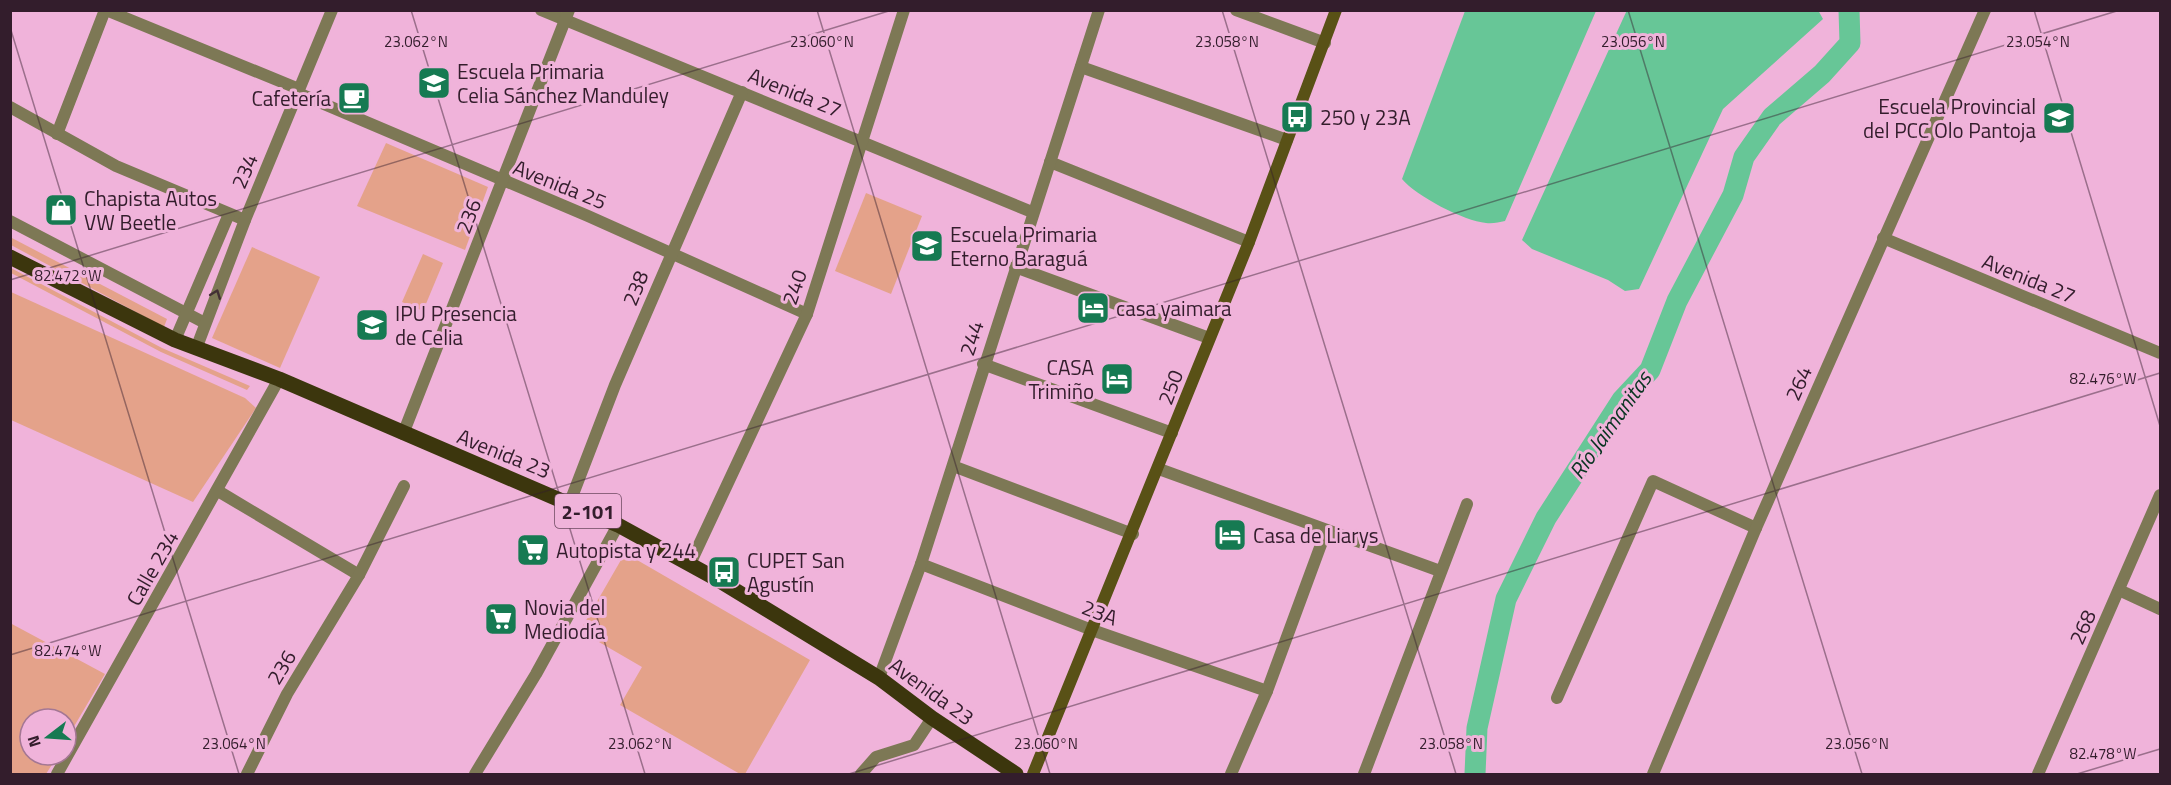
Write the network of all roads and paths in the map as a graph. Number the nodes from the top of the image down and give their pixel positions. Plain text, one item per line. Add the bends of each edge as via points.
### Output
1 (106, 10) edge
2 (332, 10) edge
3 (541, 10) edge
4 (904, 10) edge
5 (1099, 10) edge
6 (1236, 10) edge
7 (1336, 10) edge
8 (1985, 10) edge
9 (568, 16) edge
10 (1325, 43) junction
11 (1081, 67) junction
12 (298, 91) junction
13 (742, 92) junction
14 (10, 107) edge
15 (57, 134) junction
16 (1287, 140) junction
17 (863, 141) junction
18 (1050, 162) junction
19 (502, 181) junction
20 (1032, 212) junction
21 (229, 213) junction
22 (245, 220) junction
23 (10, 221) edge
24 (1883, 238) junction
25 (1249, 242) junction
26 (670, 253) junction
27 (10, 257) edge
28 (1015, 267) junction
29 (187, 313) junction
30 (807, 314) junction
31 (206, 323) junction
32 (1209, 338) junction
33 (174, 340) junction
34 (196, 349) junction
35 (2160, 353) edge
36 (983, 363) junction
37 (279, 379) junction
38 (403, 434) junction
39 (1172, 434) junction
40 (953, 466) junction
41 (1159, 469) junction
42 (404, 486) dead end
43 (218, 492) junction
44 (2160, 495) edge
45 (570, 502) junction
46 (1467, 504) dead end
47 (618, 525) junction
48 (1756, 528) junction
49 (1326, 531) junction
50 (1132, 534) junction
51 (690, 564) junction
52 (921, 564) junction
53 (1440, 571) junction
54 (359, 575) junction
55 (2119, 590) junction
56 (2160, 609) edge
57 (1092, 630) junction
58 (879, 678) junction
59 (1267, 691) junction
60 (1557, 698) dead end
61 (932, 718) junction
62 (57, 774) edge
63 (247, 774) edge
64 (475, 774) edge
65 (861, 774) edge
66 (1016, 774) edge
67 (1033, 774) edge
68 (1231, 774) edge
69 (1364, 774) edge
70 (1653, 774) edge
71 (2038, 774) edge

1 - 12 street, Avenida 25
1 - 15 street
2 - 12 street, 234
3 - 9 street, Avenida 27
4 - 17 street, 240
5 - 11 street, 244
6 - 10 street
7 - 10 main road, 250
8 - 24 street, 264
9 - 13 street, Avenida 27
9 - 19 street, 236
10 - 16 main road, 250
11 - 16 street
11 - 18 street, 244
12 - 19 street, Avenida 25
12 - 22 street, 234
13 - 17 street, Avenida 27
13 - 26 street, 238
14 - 15 street
15 - 21 street via 116,166
16 - 25 main road, 250
17 - 20 street, Avenida 27
17 - 30 street, 240
18 - 20 street, 244
18 - 25 street
19 - 26 street, Avenida 25
19 - 38 street, 236
20 - 28 street, 244
21 - 22 street
21 - 29 street, 234
31 -> 22 street, 234
23 - 29 street
24 - 35 street, Avenida 27
24 - 48 street, 264
25 - 32 main road, 250
26 - 30 street, Avenida 25
26 - 45 street, 238
27 - 33 main road, Avenida 23 / 2-101
28 - 32 street
28 - 36 street, 244
29 - 31 street
29 - 33 street, 234
30 - 51 street, 240
31 - 34 street, 234
32 - 39 main road, 250
33 - 34 main road, Avenida 23 / 2-101
34 - 37 main road, Avenida 23 / 2-101
36 - 39 street
36 - 40 street, 244
37 - 38 main road, Avenida 23 / 2-101
37 - 43 street, Calle 234
38 - 45 main road, Avenida 23 / 2-101
39 - 41 main road, 250
40 - 50 street
40 - 52 street, 244
41 - 49 street
41 - 50 main road, 250
42 - 54 street, 236
43 - 54 street
43 - 62 street, Calle 234
44 - 55 street, 268
45 - 47 main road, Avenida 23 / 2-101
46 - 53 street
47 - 51 main road, Avenida 23 / 2-101
47 - 64 street via 542,664
48 - 60 street via 1653,481
48 - 70 street, 264
49 - 53 street
49 - 59 street
50 - 57 main road, 250
51 - 58 main road, Avenida 23 / 2-101
52 - 57 street, 23A
52 - 58 street, 244
53 - 69 street
54 - 63 street, 236 via 287,694
55 - 56 street
55 - 71 street, 268
57 - 59 street, 23A
57 - 67 main road, 250
58 - 61 main road, Avenida 23 / 2-101
59 - 68 street
61 - 65 street via 914,745 876,757
61 - 66 main road, Avenida 23 / 2-101

